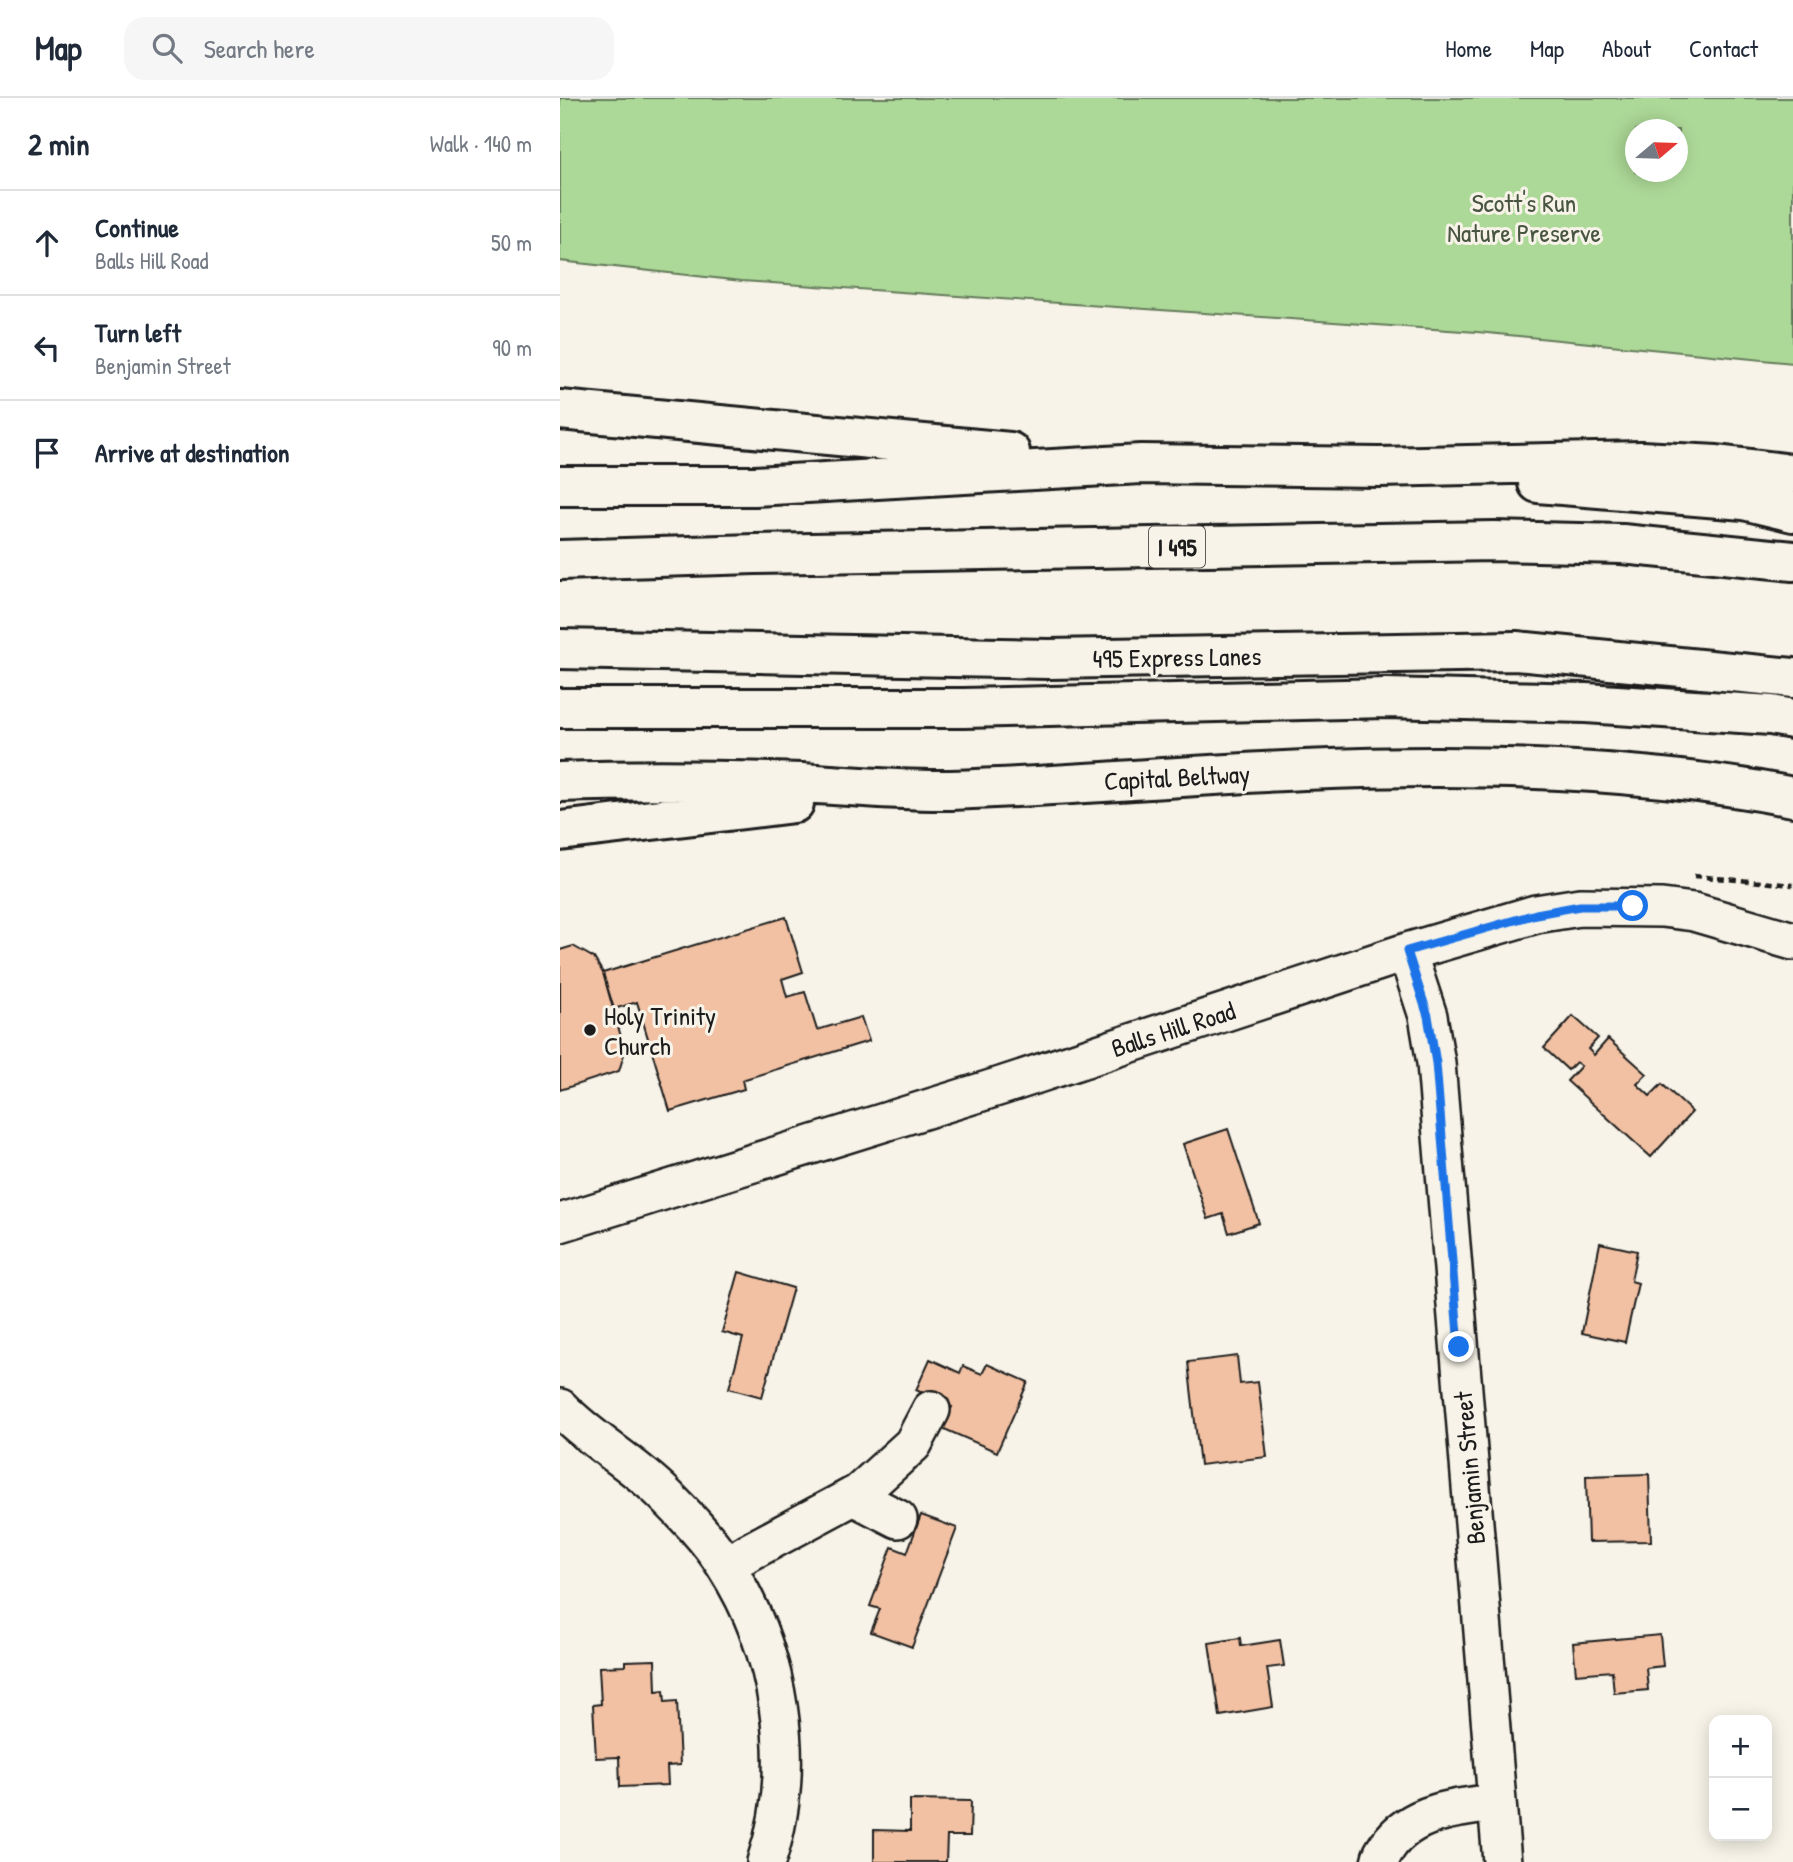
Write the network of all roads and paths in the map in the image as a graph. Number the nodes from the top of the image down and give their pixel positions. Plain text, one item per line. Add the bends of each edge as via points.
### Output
1 (560, 410) edge
2 (1141, 464) junction
3 (1379, 467) junction
4 (1793, 474) edge
5 (560, 486) edge
6 (1793, 512) edge
7 (560, 560) edge
8 (1793, 561) edge
9 (560, 649) edge
10 (1793, 678) edge
11 (560, 708) edge
12 (1793, 719) edge
13 (560, 782) edge
14 (948, 790) junction
15 (1793, 797) edge
16 (560, 831) edge
17 (1793, 942) edge
18 (1407, 951) junction
19 (560, 1223) edge
20 (560, 1408) edge
21 (931, 1410) dead end
22 (853, 1496) junction
23 (898, 1520) dead end
24 (725, 1565) junction
25 (1497, 1803) junction
26 (766, 1862) edge
27 (1380, 1862) edge
28 (1502, 1862) edge

1 - 2 highway
2 - 3 highway
2 - 5 highway via 755,486
3 - 4 highway via 1641,461
3 - 6 highway via 1744,500
7 - 8 highway, I 495 via 1494,541 1622,544
9 - 10 highway, 495 Express Lanes via 1048,659 1516,651
11 - 12 highway, 495 Express Lanes via 964,708 1386,698 1586,702
13 - 14 highway, Capital Beltway via 753,782
14 - 15 highway, Capital Beltway via 1307,770 1429,768 1569,771
14 - 16 highway via 788,803
17 - 18 street, Balls Hill Road via 1694,912 1580,906
18 - 19 street, Balls Hill Road via 1004,1085
18 - 25 street, Benjamin Street via 1428,1016 1436,1063
20 - 24 street via 580,1429 660,1490 697,1527
21 - 22 street via 912,1444
22 - 23 street
22 - 24 street
24 - 26 street via 767,1654 778,1701 780,1803
25 - 27 street via 1426,1816 1395,1835
25 - 28 street, Benjamin Street

